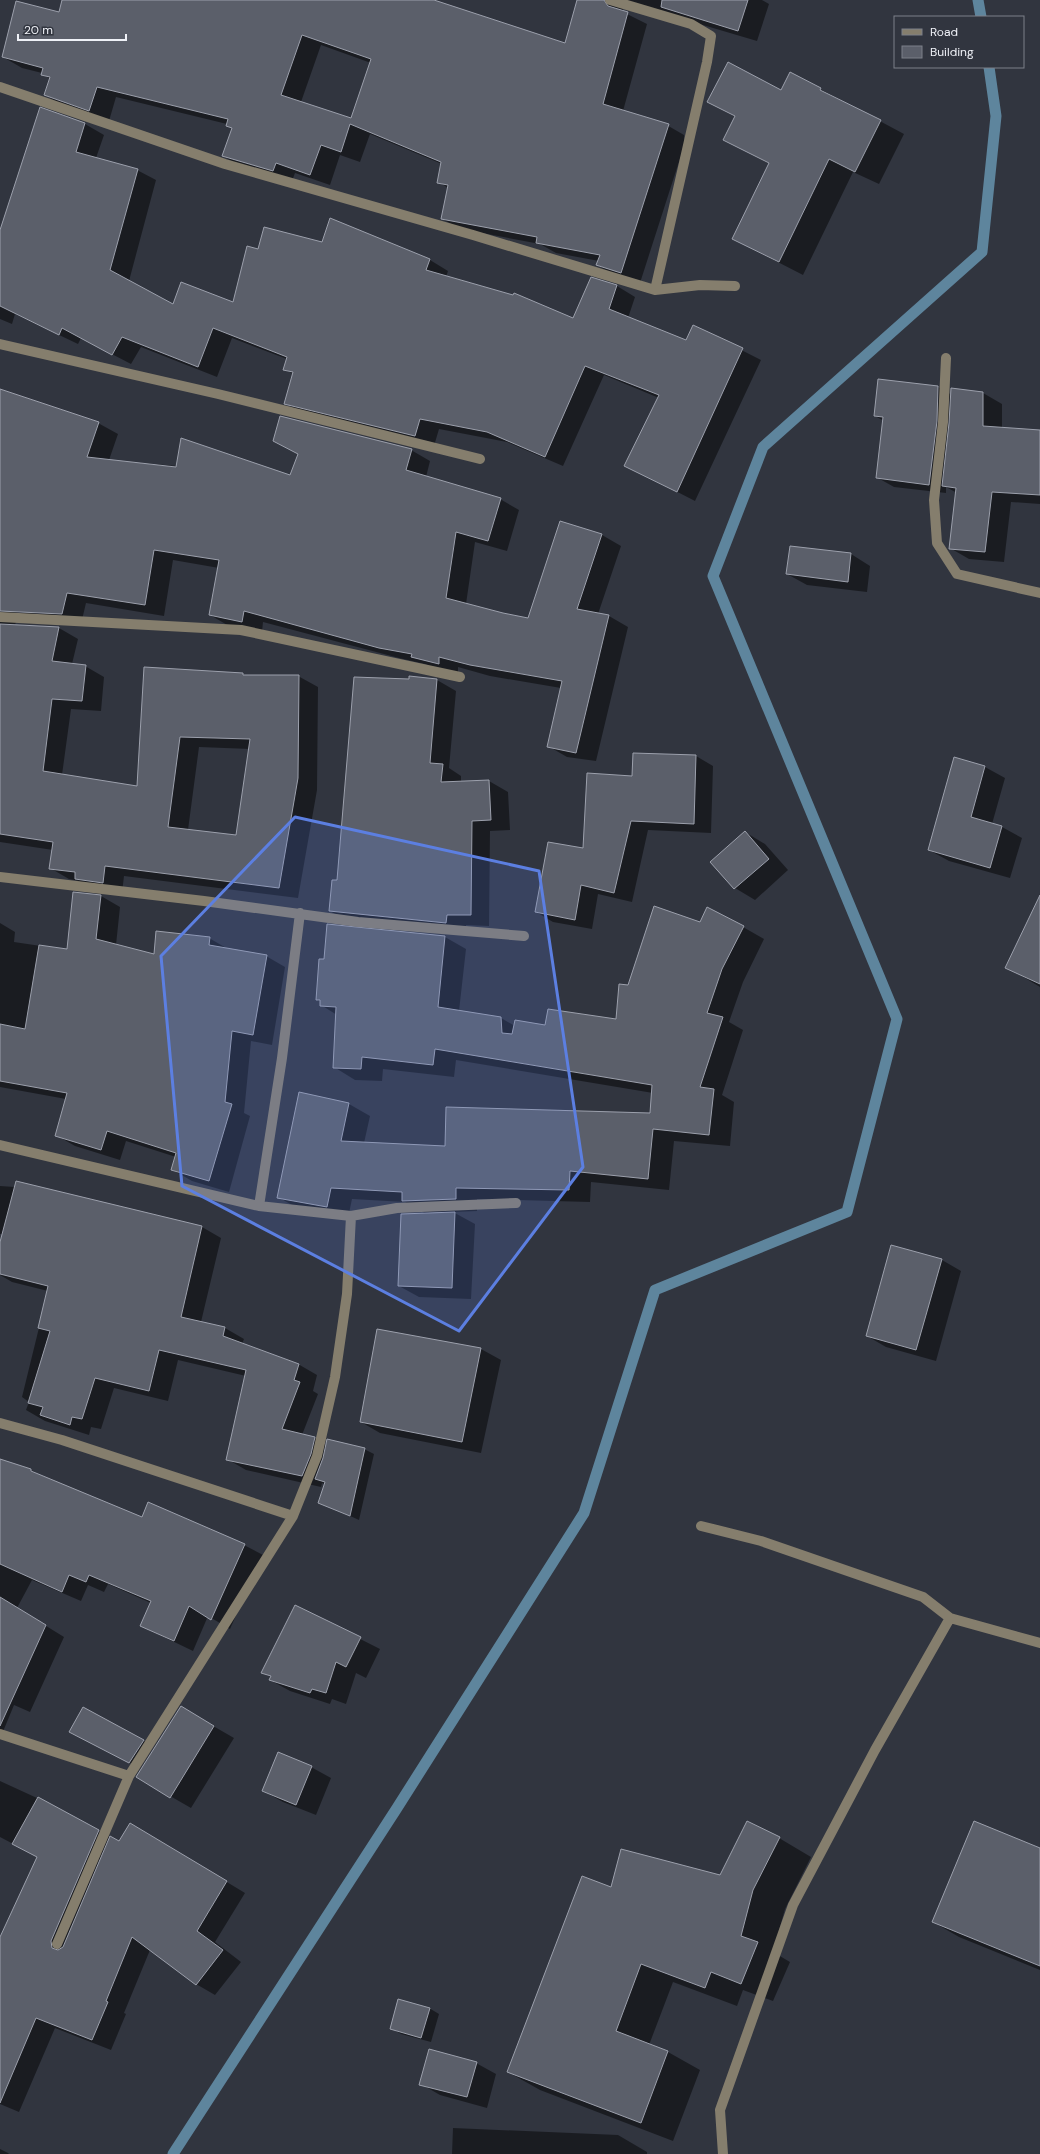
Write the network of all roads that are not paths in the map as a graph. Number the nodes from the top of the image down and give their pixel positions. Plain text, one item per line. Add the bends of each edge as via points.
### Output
1 (610, 0) edge
2 (0, 87) edge
3 (735, 286) dead end
4 (655, 290) junction
5 (0, 344) edge
6 (946, 358) dead end
7 (480, 459) dead end
8 (1040, 593) edge
9 (0, 617) edge
10 (460, 677) dead end
11 (0, 877) edge
12 (300, 914) junction
13 (524, 936) dead end
14 (0, 1145) edge
15 (516, 1204) dead end
16 (259, 1206) junction
17 (351, 1216) junction
18 (0, 1422) edge
19 (293, 1516) junction
20 (701, 1526) dead end
21 (950, 1618) junction
22 (1040, 1643) edge
23 (0, 1734) edge
24 (129, 1776) junction
25 (57, 1944) dead end
26 (723, 2154) edge

1 - 4 street via 691,24 711,36
2 - 4 street via 225,164 473,234
3 - 4 street via 700,285
5 - 7 street via 218,394
6 - 8 street via 943,422 934,500 937,543 957,574
9 - 10 street via 241,630
11 - 12 street
12 - 13 street via 358,922
12 - 16 street via 282,1058
14 - 16 street
15 - 17 street via 397,1208
16 - 17 street
17 - 19 street via 347,1294 335,1377 317,1456
18 - 19 street
19 - 24 street
20 - 21 street via 761,1541 923,1597
21 - 22 street
21 - 26 street via 875,1750 793,1905 720,2110
23 - 24 street
24 - 25 street

